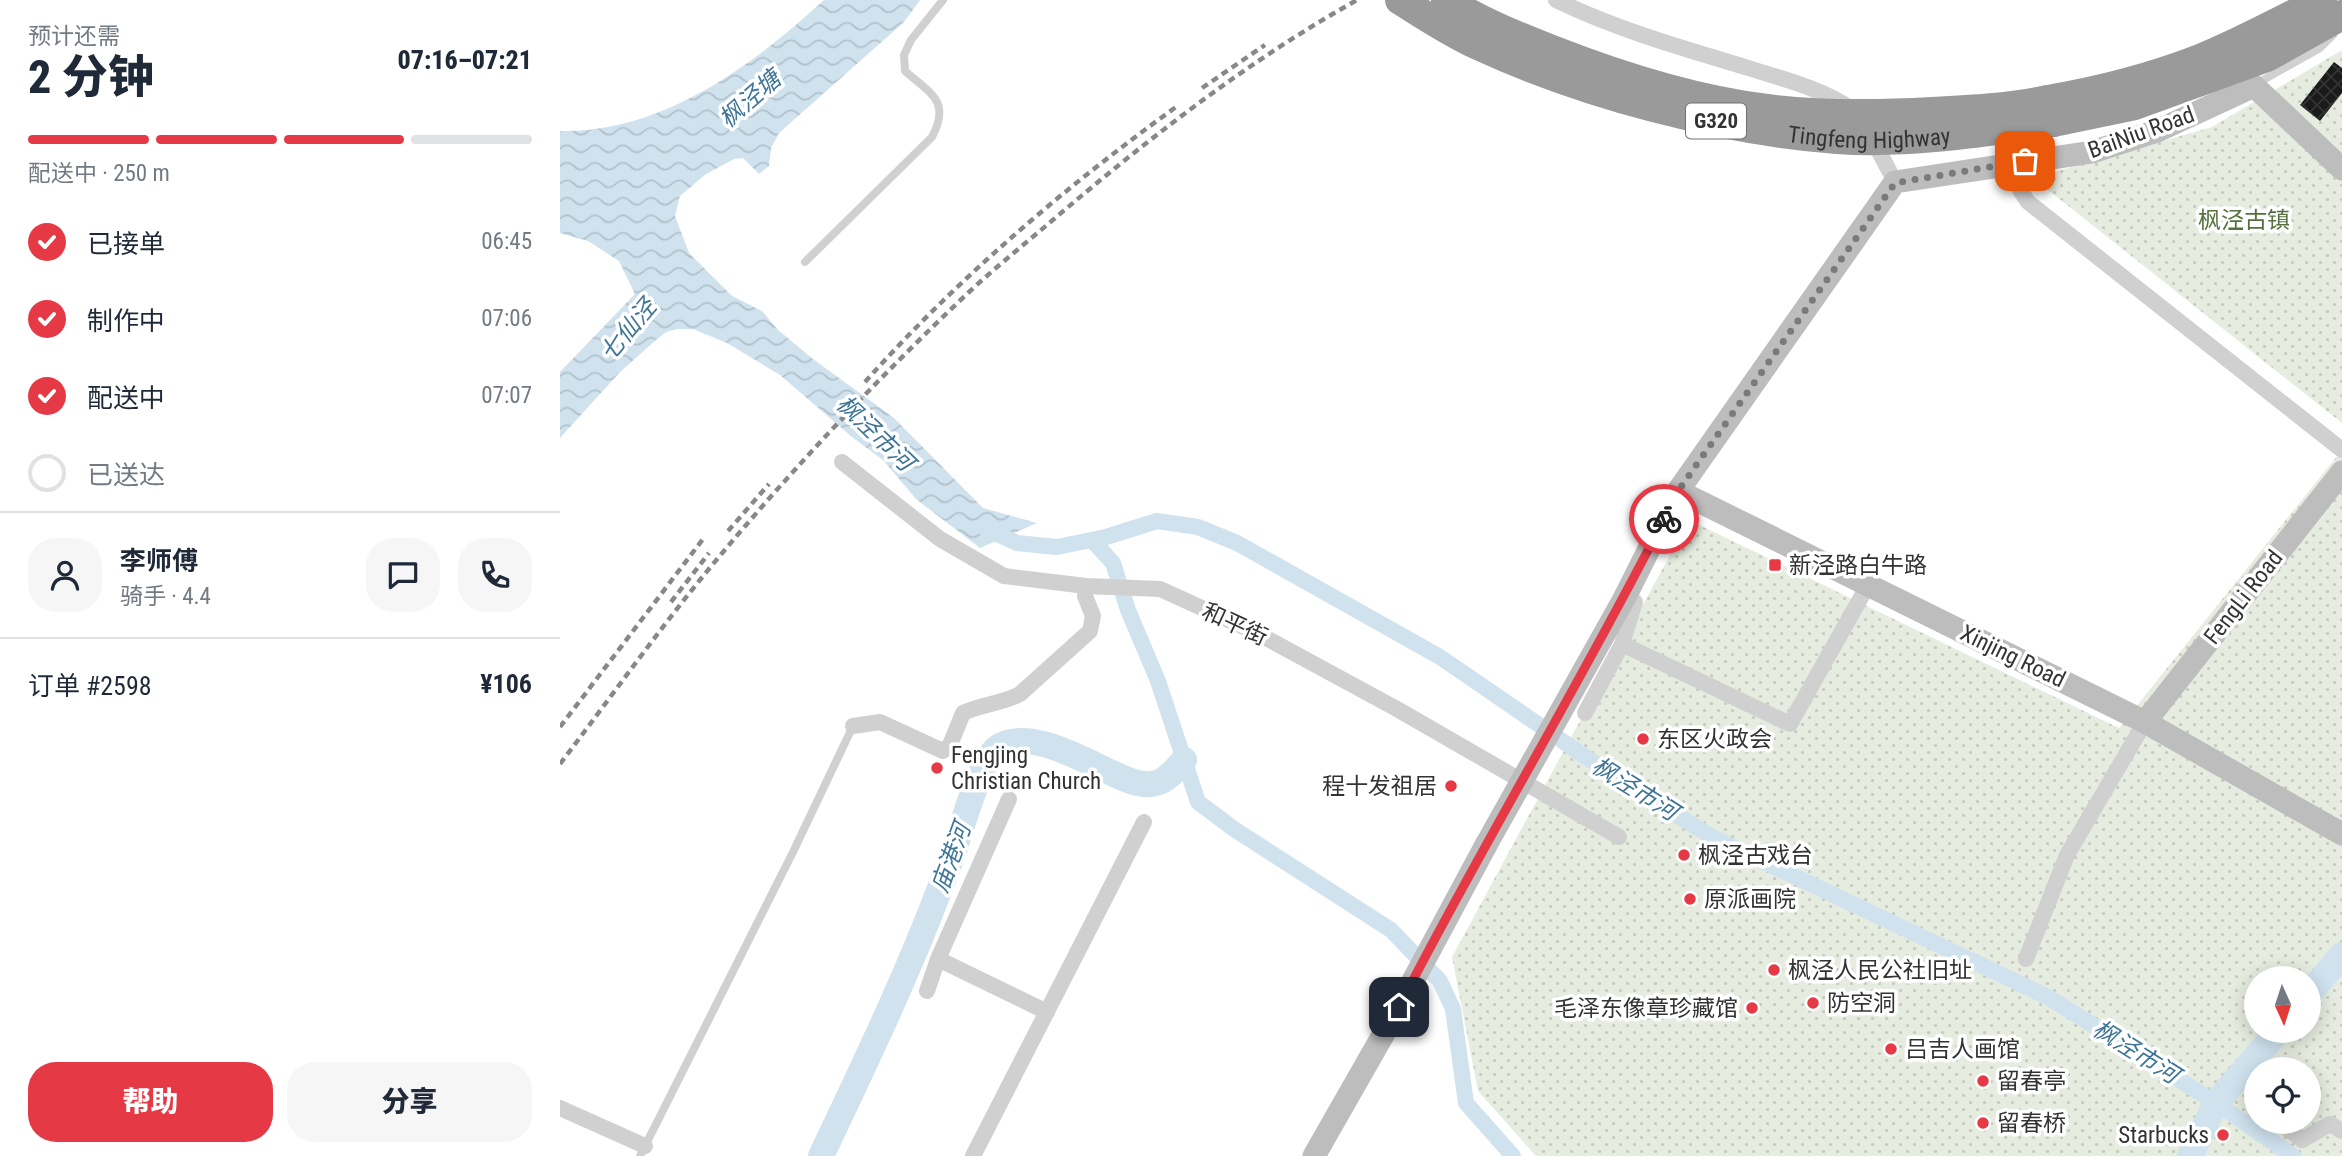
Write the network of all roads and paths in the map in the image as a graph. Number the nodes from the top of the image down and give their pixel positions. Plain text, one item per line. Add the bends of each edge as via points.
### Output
1 (943, 0) edge
2 (1400, 0) edge
3 (1446, 0) edge
4 (1556, 0) edge
5 (2322, 0) edge
6 (2342, 15) edge
7 (2342, 26) edge
8 (2254, 86) junction
9 (2051, 111) junction
10 (2003, 164) junction
11 (2342, 169) edge
12 (1895, 183) junction
13 (805, 262) dead end
14 (2342, 450) edge
15 (842, 462) dead end
16 (2342, 472) edge
17 (1678, 491) junction
18 (1868, 585) junction
19 (1093, 587) junction
20 (1625, 597) junction
21 (1622, 644) junction
22 (1585, 713) dead end
23 (2145, 722) junction
24 (853, 726) joint
25 (1009, 799) dead end
26 (1144, 822) dead end
27 (2342, 834) edge
28 (1619, 837) dead end
29 (938, 959) junction
30 (2026, 959) dead end
31 (927, 991) dead end
32 (1047, 1012) junction
33 (560, 1108) edge
34 (2321, 1129) edge
35 (2342, 1131) edge
36 (2295, 1134) edge
37 (2312, 1134) edge
38 (643, 1151) edge
39 (973, 1156) edge
40 (1314, 1156) edge

1 - 13 lane via 904,55 905,71 936,99 941,112 933,137
2 - 9 highway, Tingfeng Highway / G320, bridge via 1478,45 1544,71 1615,96 1757,130 1839,139 1910,138 1982,132
3 - 9 highway, Tingfeng Highway / G320, bridge via 1515,35 1620,76 1713,100 1844,114
4 - 12 street via 1601,22 1829,96 1849,107 1867,129
5 - 9 highway, Tingfeng Highway / G320 via 2200,59
6 - 9 highway, Tingfeng Highway / G320 via 2267,57 2135,104
7 - 8 lane via 2320,48
8 - 10 street, BaiNiu Road via 2157,131 2092,152
8 - 11 street
10 - 12 street, BaiNiu Road
10 - 14 street via 2028,202
12 - 17 street
15 - 19 street, 和平街 via 940,539 1004,576
16 - 23 street, FengLi Road
17 - 18 street, Xinjing Road
17 - 20 street
18 - 21 street via 1790,724
18 - 23 street, Xinjing Road
19 - 24 street via 1085,596 1093,616 1090,631 1020,694 963,713 943,751 880,722
19 - 28 street, 和平街 via 1160,589 1257,633
20 - 21 street via 1635,602
20 - 40 street, bridge
21 - 22 street
23 - 27 street, Xinjing Road
23 - 30 street via 2067,855
24 - 38 lane
25 - 29 street
26 - 32 street
29 - 31 street
29 - 32 street
32 - 39 street
33 - 38 street
34 - 35 street via 2330,1124
36 - 37 street via 2302,1140

